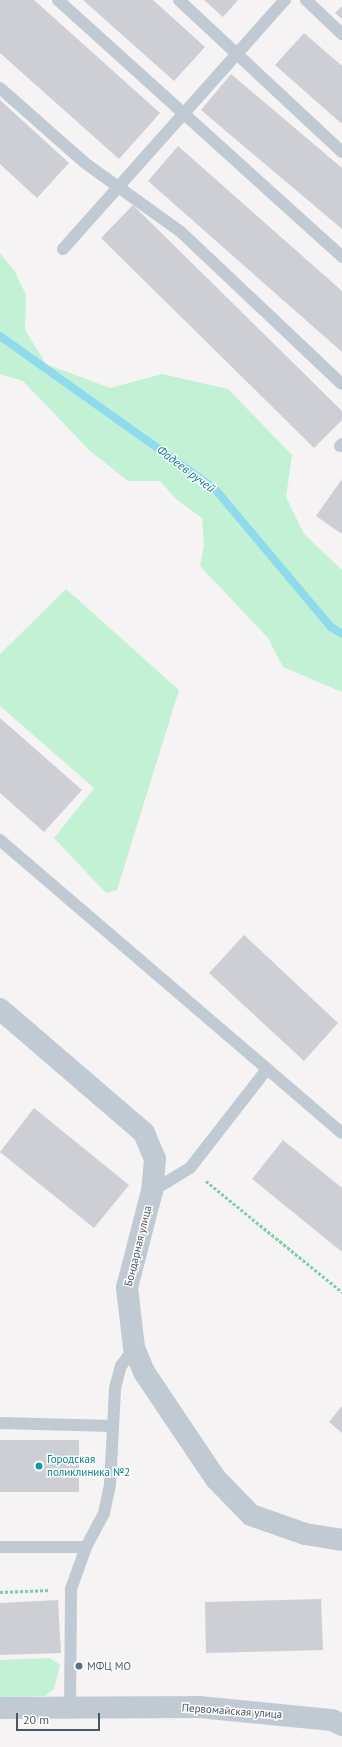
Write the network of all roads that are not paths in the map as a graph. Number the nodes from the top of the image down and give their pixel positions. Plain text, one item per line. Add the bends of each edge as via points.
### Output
1 (58, 0) edge
2 (179, 0) edge
3 (285, 0) edge
4 (306, 0) edge
5 (342, 34) edge
6 (237, 52) junction
7 (0, 88) edge
8 (184, 116) junction
9 (342, 152) edge
10 (117, 185) junction
11 (63, 249) dead end
12 (342, 257) edge
13 (342, 384) edge
14 (0, 840) edge
15 (0, 1009) edge
16 (267, 1069) junction
17 (342, 1133) edge
18 (152, 1191) junction
19 (134, 1348) junction
20 (0, 1423) edge
21 (112, 1426) junction
22 (342, 1540) edge
23 (0, 1547) edge
24 (86, 1547) junction
25 (0, 1708) edge
26 (70, 1709) junction
27 (342, 1725) edge

1 - 8 lane
2 - 6 lane
3 - 6 lane
4 - 5 lane
6 - 8 lane
6 - 9 lane
7 - 10 lane via 85,163
8 - 10 lane via 144,162
8 - 12 lane
10 - 11 lane
10 - 13 lane via 181,232
14 - 16 lane
15 - 18 street, Бондарная улица via 144,1133 155,1159
16 - 17 lane
16 - 18 lane via 190,1168
18 - 19 street, Бондарная улица via 127,1288
19 - 21 lane via 121,1366 115,1388
19 - 22 street, Бондарная улица via 144,1372 216,1479 251,1515 305,1534
20 - 21 lane
21 - 24 lane via 110,1484 104,1513
23 - 24 lane
24 - 26 lane via 71,1589
25 - 26 street, Первомайская улица
26 - 27 street, Первомайская улица via 199,1707 332,1720

